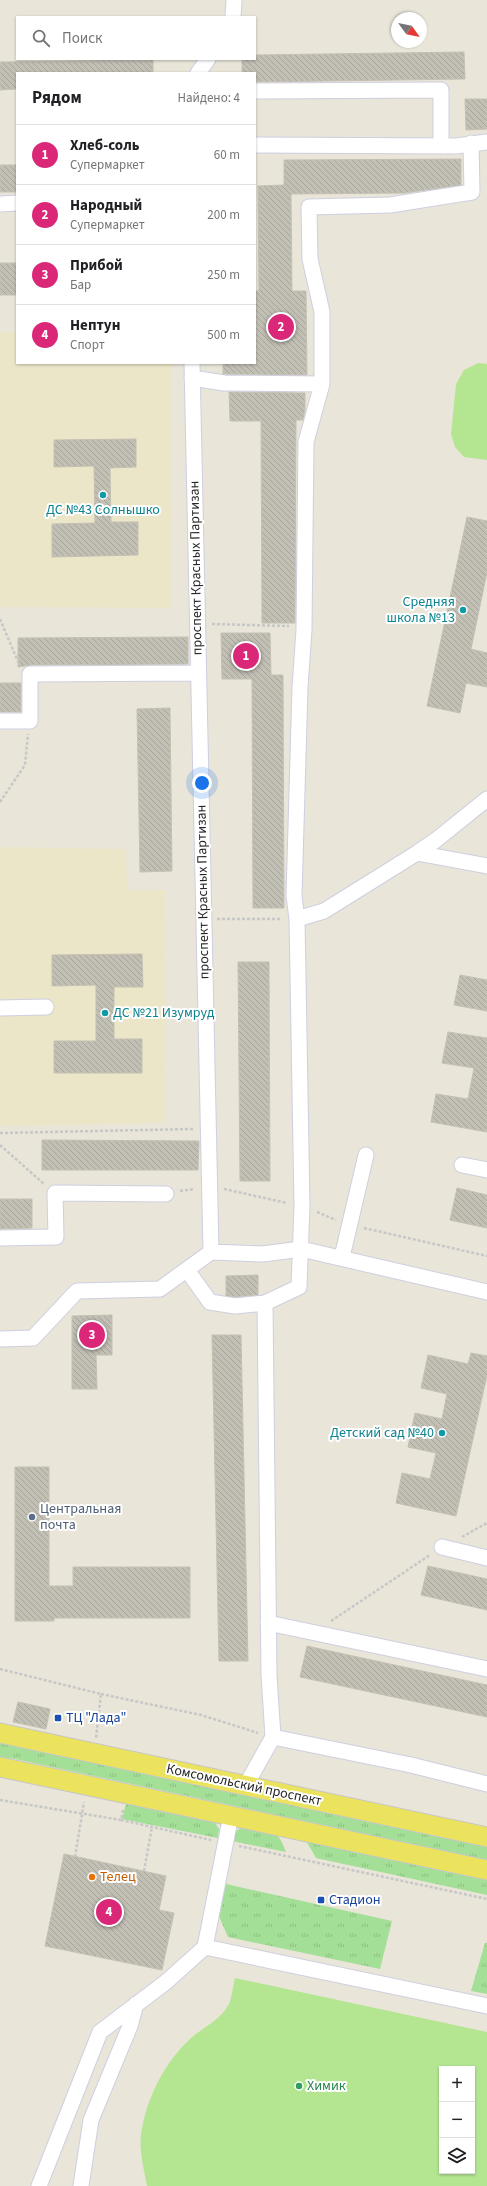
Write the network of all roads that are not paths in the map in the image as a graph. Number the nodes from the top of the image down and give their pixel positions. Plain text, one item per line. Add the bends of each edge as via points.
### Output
1 (234, 0) edge
2 (233, 16) edge
3 (207, 60) edge
4 (199, 72) edge
5 (256, 91) edge
6 (487, 142) edge
7 (470, 143) junction
8 (256, 145) edge
9 (441, 146) junction
10 (0, 204) edge
11 (16, 204) edge
12 (192, 364) edge
13 (192, 378) junction
14 (322, 384) junction
15 (198, 673) junction
16 (0, 721) edge
17 (487, 799) edge
18 (417, 853) junction
19 (487, 866) edge
20 (297, 920) junction
21 (46, 1007) dead end
22 (0, 1008) edge
23 (366, 1155) dead end
24 (462, 1165) dead end
25 (487, 1170) edge
26 (166, 1194) road end
27 (0, 1238) edge
28 (301, 1249) junction
29 (211, 1252) junction
30 (342, 1257) junction
31 (187, 1270) junction
32 (487, 1292) edge
33 (265, 1304) junction
34 (0, 1339) edge
35 (442, 1547) road end
36 (487, 1558) edge
37 (268, 1623) junction
38 (487, 1669) edge
39 (0, 1733) edge
40 (273, 1737) junction
41 (2, 1770) edge
42 (487, 1784) edge
43 (246, 1785) junction
44 (231, 1815) junction
45 (487, 1837) edge
46 (487, 1870) edge
47 (205, 1947) junction
48 (136, 2004) junction
49 (487, 2006) edge
50 (39, 2186) edge
51 (81, 2186) edge

1 - 2 street
3 - 4 street
5 - 9 street via 440,90
6 - 7 street
7 - 9 street
7 - 14 street via 472,192 390,204 309,206 310,259 322,312
8 - 9 street
10 - 11 street
12 - 13 street, проспект Красных Партизан
13 - 14 street via 224,383
13 - 15 street, проспект Красных Партизан
14 - 20 street via 306,442 304,627 294,896
15 - 16 street via 30,674 30,721
15 - 29 street, проспект Красных Партизан
17 - 18 street
18 - 19 street
18 - 20 street via 324,910
20 - 28 street
21 - 22 street
23 - 30 street
24 - 25 street
26 - 27 street via 55,1193 56,1237
28 - 29 street via 263,1254
28 - 30 street
28 - 33 street via 299,1288
29 - 31 street
30 - 32 street
31 - 33 street via 210,1302 235,1306
31 - 34 street via 160,1289 77,1291 33,1338
33 - 37 street
35 - 36 street
37 - 38 street
37 - 40 street
39 - 43 main road, Комсомольский проспект
40 - 42 street via 411,1765
40 - 43 street
41 - 44 main road
43 - 45 main road, Комсомольский проспект
44 - 46 main road
44 - 47 street
47 - 48 street via 166,1982
47 - 49 street
48 - 50 street via 100,2032
48 - 51 street via 130,2026 91,2120

